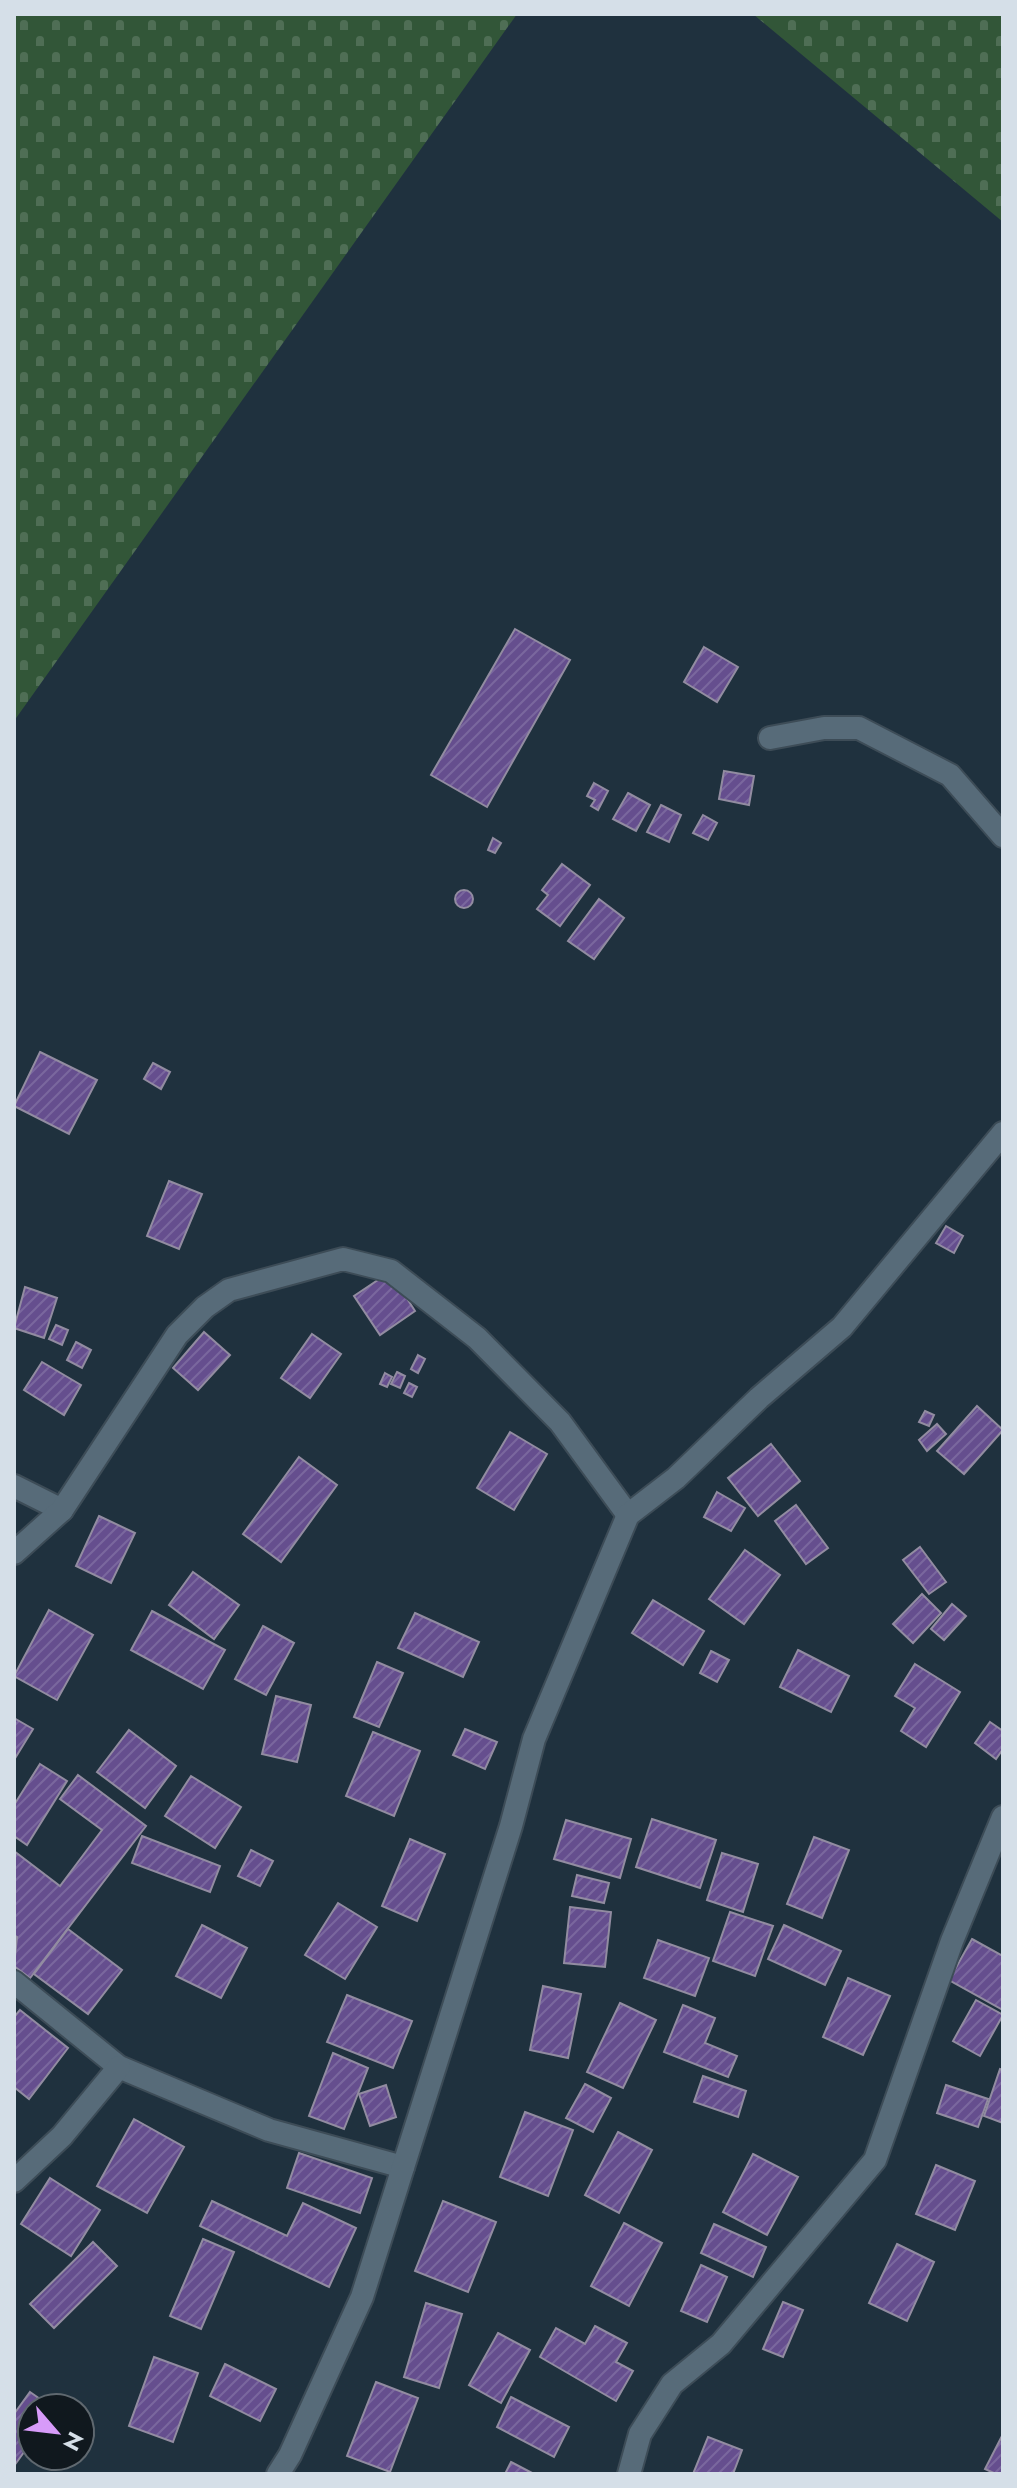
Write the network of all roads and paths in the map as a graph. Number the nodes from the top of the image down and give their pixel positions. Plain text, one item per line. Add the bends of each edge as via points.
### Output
1 (770, 738) dead end
2 (1003, 836) edge
3 (1003, 1133) edge
4 (14, 1486) edge
5 (62, 1510) junction
6 (628, 1515) junction
7 (14, 1553) edge
8 (1003, 1817) edge
9 (14, 1982) edge
10 (119, 2067) junction
11 (403, 2167) junction
12 (14, 2181) edge
13 (278, 2474) edge
14 (629, 2474) edge

1 - 2 street via 859,728 950,775
3 - 6 street via 842,1327
4 - 5 street
5 - 6 street via 177,1335 205,1307 229,1290 343,1259 391,1271 477,1338 560,1422
5 - 7 street
6 - 11 street via 534,1739
8 - 14 street via 952,1941 875,2160 721,2344 672,2384 640,2434
9 - 10 street
10 - 11 street via 269,2130
10 - 12 street via 62,2136
11 - 13 street via 362,2297

